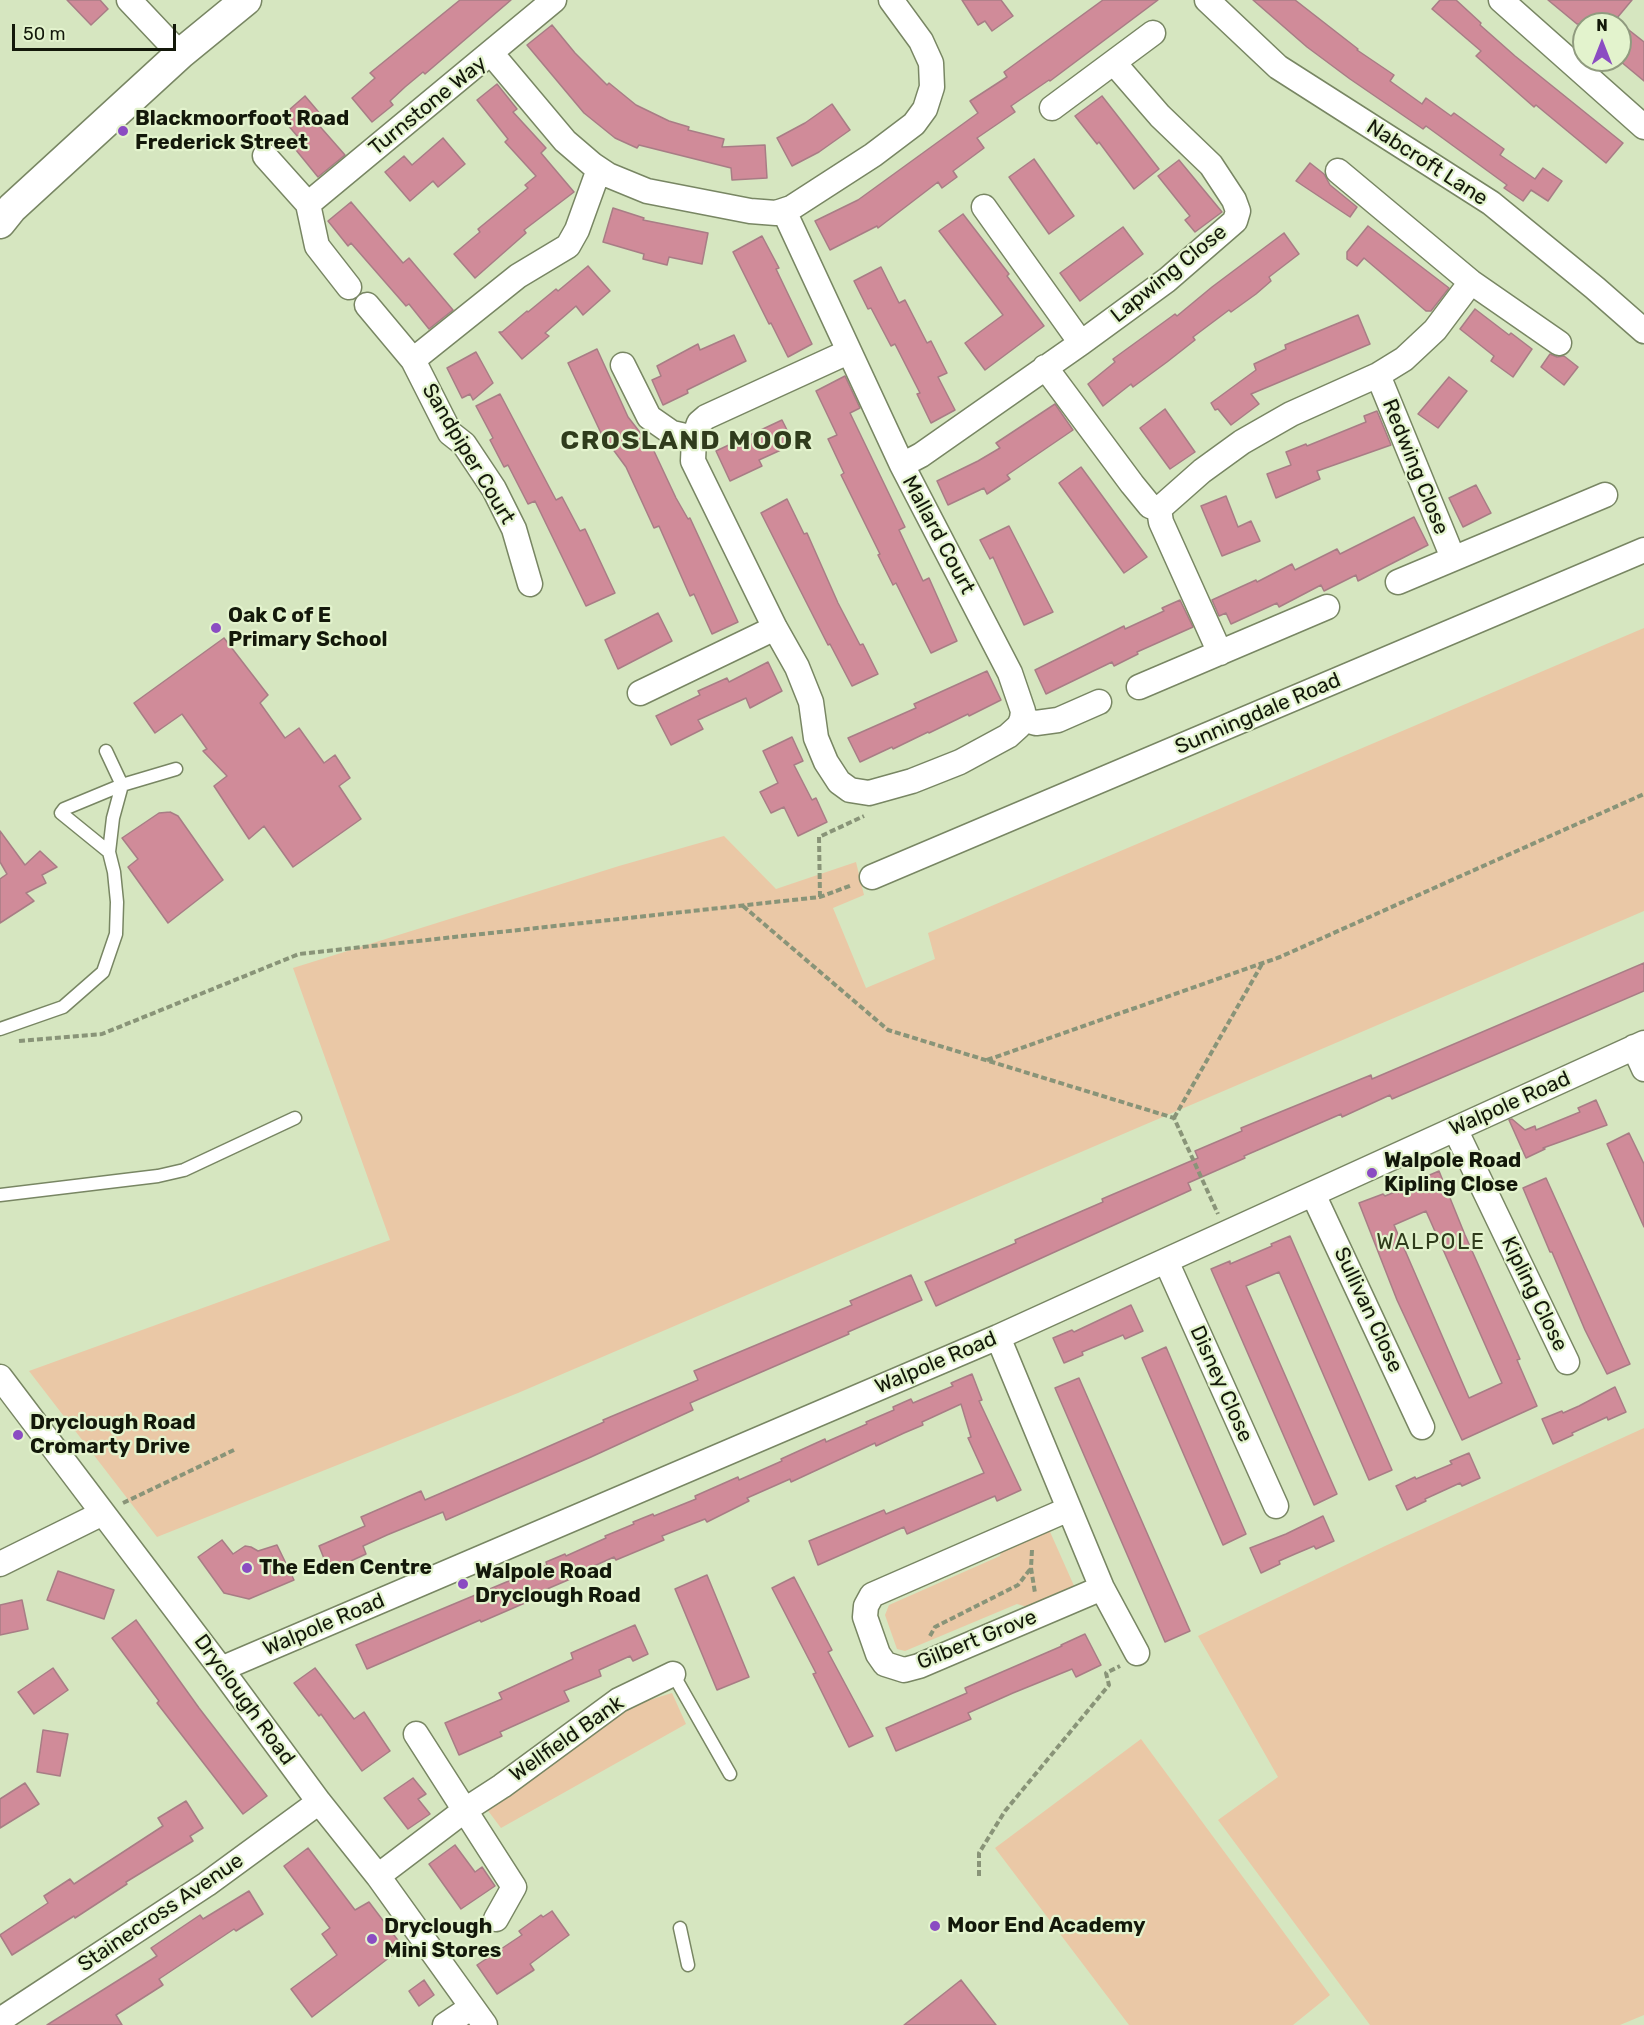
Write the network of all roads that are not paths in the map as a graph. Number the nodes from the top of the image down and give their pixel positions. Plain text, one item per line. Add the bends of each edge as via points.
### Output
1 (129, 0) edge
2 (246, 0) edge
3 (555, 0) edge
4 (891, 0) edge
5 (1207, 0) edge
6 (1501, 0) edge
7 (1153, 33) dead end
8 (491, 53) junction
9 (180, 54) junction
10 (1114, 63) junction
11 (1052, 108) dead end
12 (1644, 127) edge
13 (265, 156) dead end
14 (599, 170) junction
15 (1338, 171) dead end
16 (308, 204) junction
17 (984, 207) dead end
18 (784, 211) junction
19 (0, 223) edge
20 (1471, 282) junction
21 (349, 287) dead end
22 (367, 305) dead end
23 (1644, 331) edge
24 (1081, 343) junction
25 (1559, 343) dead end
26 (848, 352) junction
27 (413, 360) junction
28 (623, 364) dead end
29 (1045, 367) junction
30 (1378, 375) junction
31 (694, 438) junction
32 (902, 465) junction
33 (1605, 495) dead end
34 (1159, 508) junction
35 (1644, 550) edge
36 (1453, 558) junction
37 (1398, 582) dead end
38 (530, 584) dead end
39 (1327, 607) dead end
40 (775, 628) junction
41 (1220, 653) junction
42 (1139, 687) dead end
43 (640, 693) dead end
44 (1099, 702) dead end
45 (1022, 718) junction
46 (106, 751) dead end
47 (176, 769) dead end
48 (122, 785) junction
49 (109, 852) junction
50 (872, 878) road end
51 (0, 1029) edge
52 (1641, 1053) edge
53 (295, 1118) dead end
54 (1455, 1129) junction
55 (1313, 1194) junction
56 (0, 1196) edge
57 (1166, 1261) junction
58 (999, 1337) junction
59 (1567, 1362) dead end
60 (0, 1377) edge
61 (1422, 1427) dead end
62 (1276, 1506) dead end
63 (1069, 1509) junction
64 (103, 1513) junction
65 (0, 1564) edge
66 (1102, 1588) junction
67 (1137, 1653) road end
68 (221, 1669) junction
69 (674, 1674) joint
70 (416, 1734) dead end
71 (730, 1774) dead end
72 (319, 1802) junction
73 (465, 1810) junction
74 (378, 1876) junction
75 (496, 1919) dead end
76 (680, 1928) dead end
77 (688, 1965) dead end
78 (478, 2016) edge
79 (0, 2020) edge
80 (445, 2025) edge

1 - 9 street
2 - 9 street
3 - 8 street, Turnstone Way
4 - 18 street, Turnstone Way via 921,41 931,63 932,87 926,109 914,124 873,155
5 - 23 street, Nabcroft Lane via 1278,67 1491,203
6 - 12 street
7 - 10 street
8 - 14 street, Turnstone Way via 565,141
8 - 16 street, Turnstone Way
9 - 19 street
10 - 11 street
10 - 24 street, Lapwing Close via 1160,116 1211,165 1238,211 1235,221 1167,280
13 - 16 street
14 - 18 street, Turnstone Way via 647,191 763,214
14 - 27 street, Sandpiper Court via 568,246 518,276
15 - 20 street
16 - 21 street via 317,246
17 - 24 street
18 - 26 street, Mallard Court
20 - 25 street
20 - 30 street, Redwing Close via 1435,330 1404,359
22 - 27 street, Sandpiper Court
24 - 29 street, Lapwing Close
26 - 31 street via 705,417
26 - 32 street, Mallard Court
27 - 38 street, Sandpiper Court via 450,434 464,444 494,489 514,529
28 - 31 street via 649,417 672,434
29 - 32 street, Lapwing Close
29 - 34 street via 1149,506
30 - 34 street, Redwing Close via 1291,414 1242,442
30 - 36 street, Redwing Close
31 - 40 street via 693,461
32 - 45 street, Mallard Court via 1010,673
33 - 36 street, Redwing Close
34 - 41 street via 1161,522
35 - 50 street, Sunningdale Road
36 - 37 street, Redwing Close
39 - 41 street
40 - 43 street
40 - 45 street via 811,702 816,738 826,762 839,782 850,790 869,793 960,762 1008,736
41 - 42 street
44 - 45 street via 1058,720 1036,723
46 - 48 lane
47 - 48 lane
48 - 49 lane
48 - 49 lane via 61,813
49 - 51 lane via 117,902 116,934 103,972 63,1007
52 - 54 street, Walpole Road
53 - 56 lane via 184,1170
54 - 55 street, Walpole Road
54 - 59 street, Kipling Close
55 - 57 street, Walpole Road
55 - 61 street, Sullivan Close
57 - 58 street, Walpole Road
57 - 62 street, Disney Close
58 - 63 street
58 - 68 street, Walpole Road
60 - 64 street, Dryclough Road
63 - 66 street
63 - 66 street, Gilbert Grove via 872,1595 865,1617 878,1654 885,1664 904,1670 919,1666
64 - 65 street
64 - 68 street, Dryclough Road
66 - 67 street
68 - 72 street, Dryclough Road
69 - 71 lane
69 - 73 street, Wellfield Bank via 619,1700
70 - 73 street
72 - 74 street, Dryclough Road
72 - 79 street, Stainecross Avenue via 207,1884
73 - 74 street, Wellfield Bank
73 - 75 street via 514,1887
74 - 78 street, Dryclough Road
76 - 77 lane
78 - 80 street

